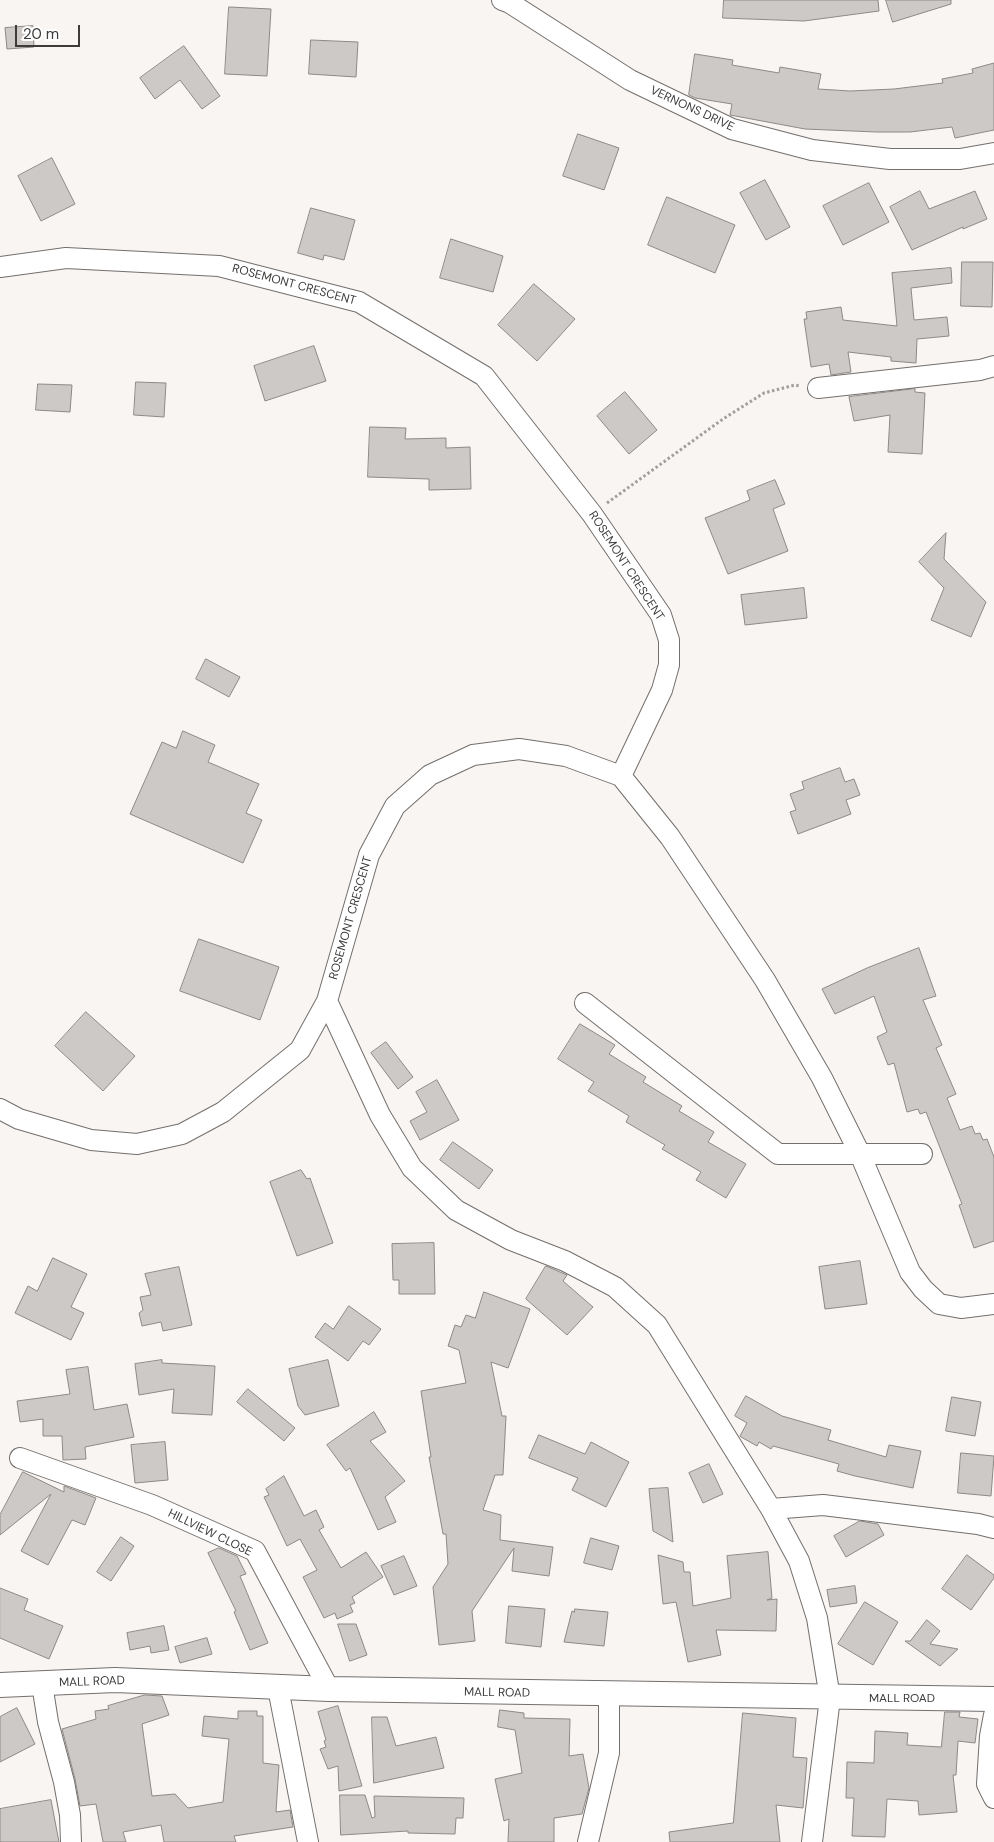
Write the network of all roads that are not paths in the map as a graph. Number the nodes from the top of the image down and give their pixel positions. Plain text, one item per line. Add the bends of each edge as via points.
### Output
1 (502, 0) edge
2 (994, 153) edge
3 (0, 267) edge
4 (994, 366) edge
5 (818, 388) road end
6 (621, 776) junction
7 (327, 1001) junction
8 (585, 1003) dead end
9 (0, 1109) edge
10 (860, 1154) junction
11 (922, 1154) dead end
12 (994, 1304) edge
13 (20, 1458) dead end
14 (771, 1509) junction
15 (994, 1528) edge
16 (42, 1684) junction
17 (0, 1685) edge
18 (278, 1688) junction
19 (329, 1689) junction
20 (609, 1695) junction
21 (830, 1698) junction
22 (994, 1699) edge
23 (994, 1715) edge
24 (994, 1798) edge
25 (71, 1842) edge
26 (308, 1842) edge
27 (588, 1842) edge
28 (812, 1842) edge

1 - 2 street, VERNONS DRIVE via 630,80 732,129 812,150 890,159 960,159
3 - 6 street, ROSEMONT CRESCENT via 66,258 219,266 359,302 484,376 592,514 661,615 669,640 669,666 662,690
4 - 5 street
6 - 7 street, ROSEMONT CRESCENT via 566,756 520,749 473,755 430,775 395,806 369,855
6 - 10 street via 670,837 765,980 822,1078
7 - 9 street, ROSEMONT CRESCENT via 300,1050 223,1112 182,1134 137,1144 91,1140 19,1120
7 - 14 street via 380,1115 412,1168 456,1210 511,1240 565,1260 615,1287 657,1325
8 - 10 street via 778,1154
10 - 11 street
10 - 12 street via 910,1272 923,1289 939,1304 961,1308
13 - 19 street, HILLVIEW CLOSE via 152,1505 255,1552
14 - 15 street via 823,1505
14 - 21 street via 799,1561 817,1618
16 - 17 street, MALL ROAD
16 - 18 street, MALL ROAD via 115,1680
16 - 25 street via 64,1782
18 - 19 street, MALL ROAD
18 - 26 street
19 - 20 street, MALL ROAD
20 - 21 street, MALL ROAD
20 - 27 street via 609,1753
21 - 22 street, MALL ROAD
21 - 28 street
23 - 24 street via 987,1784

